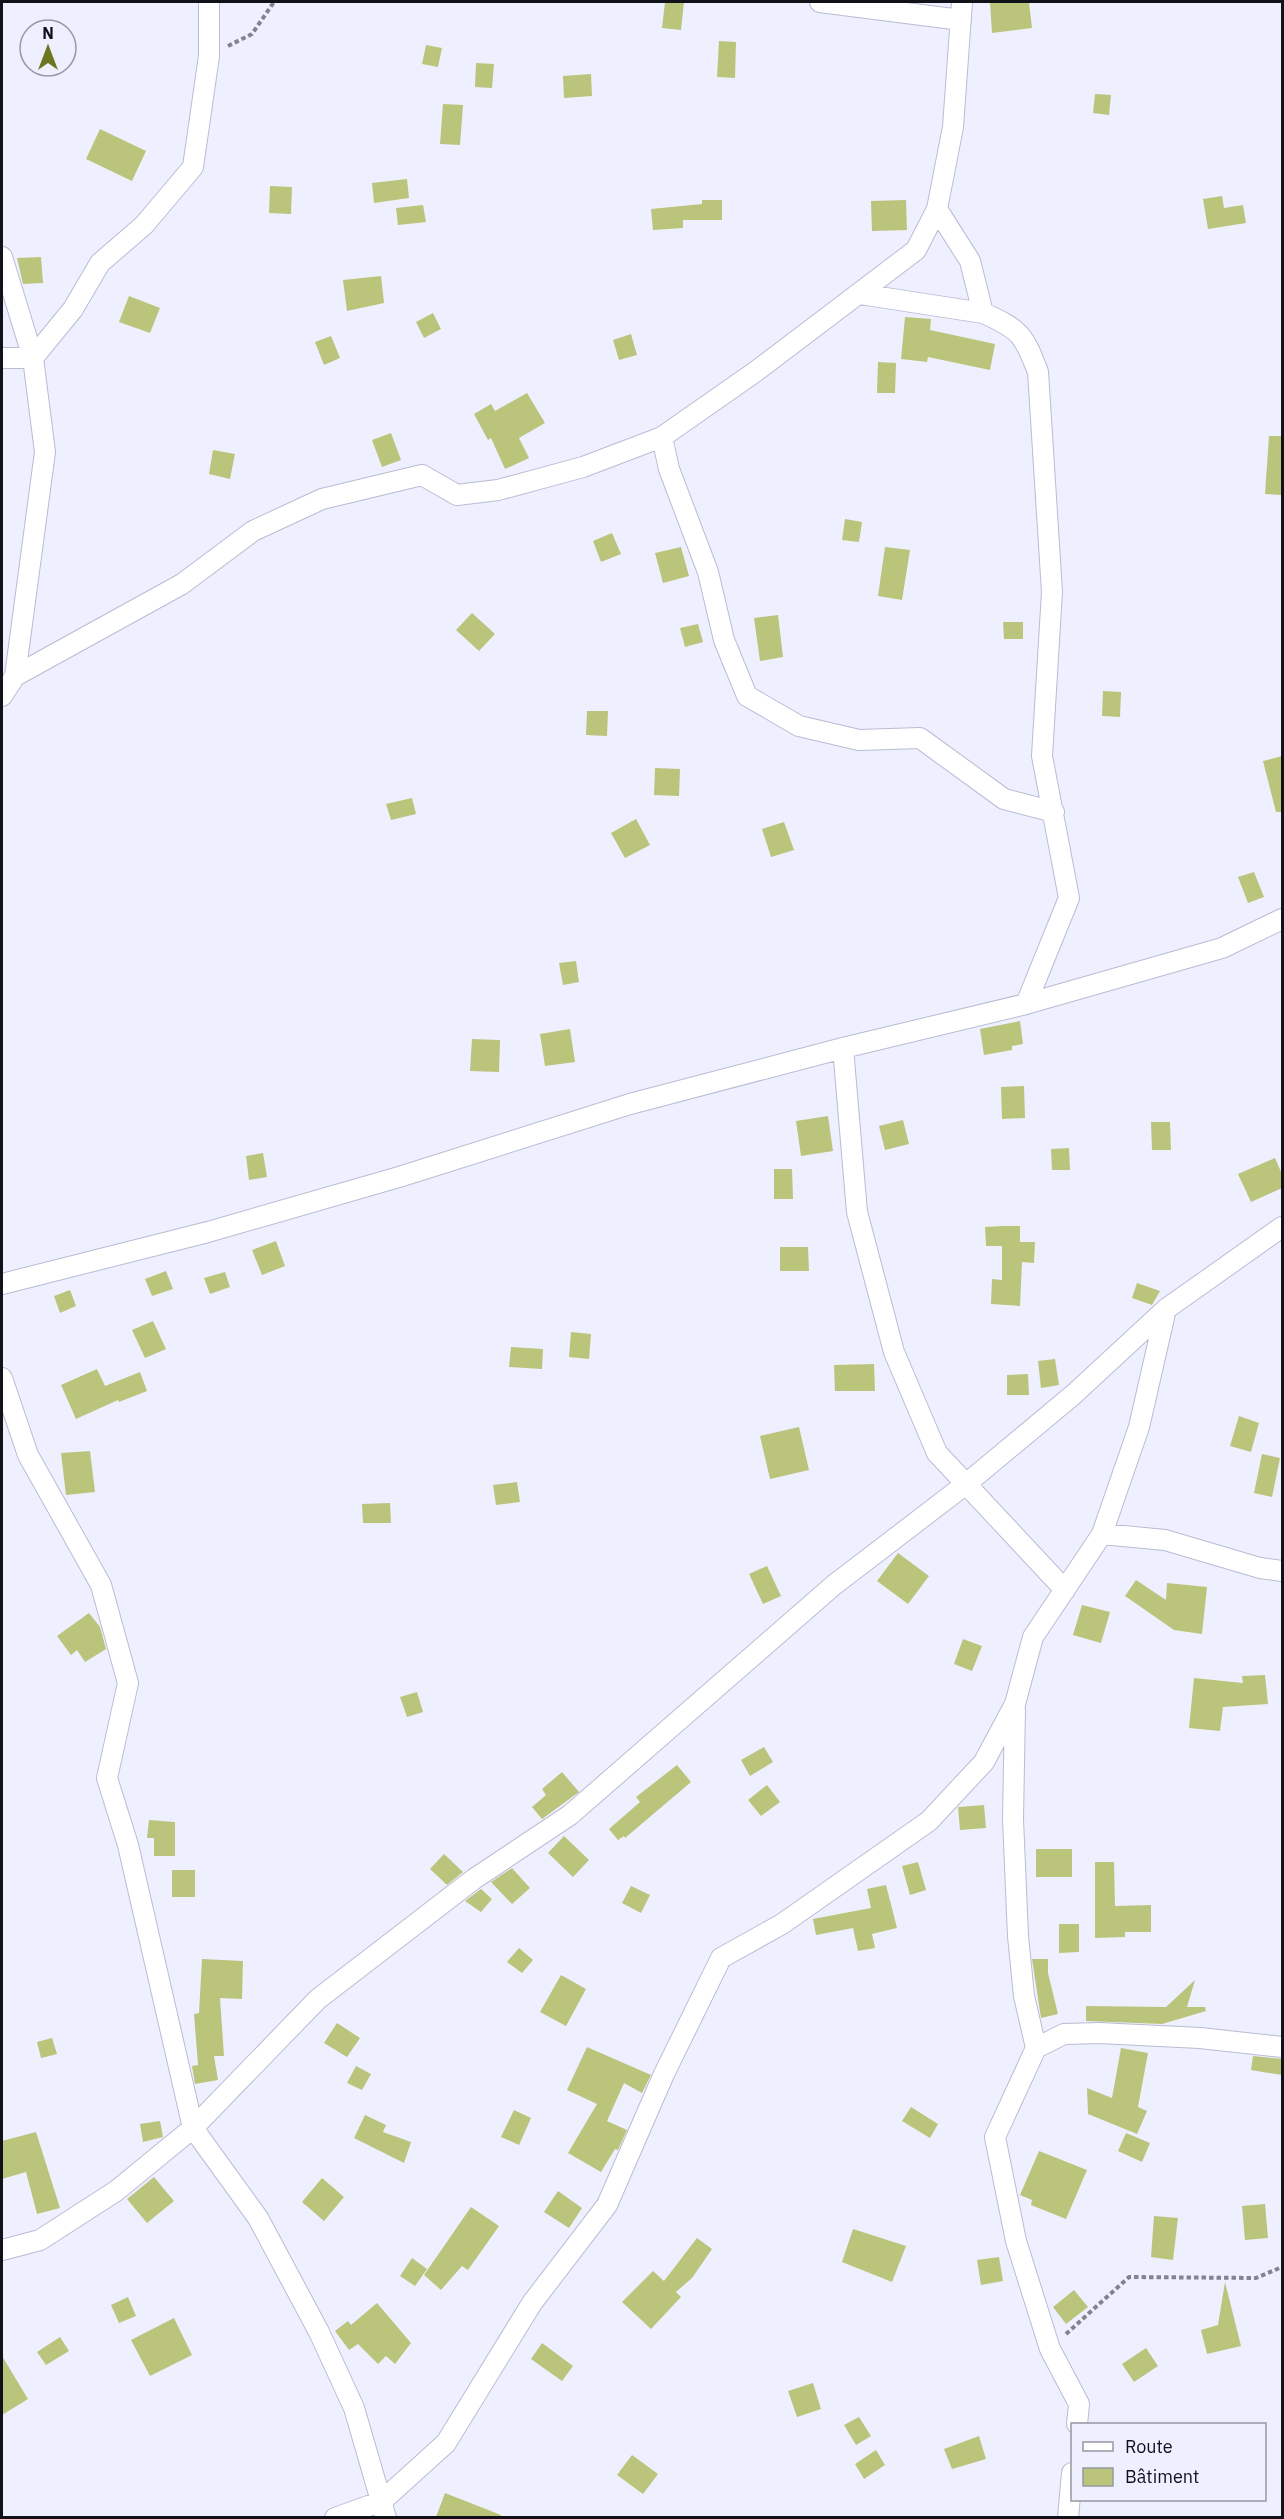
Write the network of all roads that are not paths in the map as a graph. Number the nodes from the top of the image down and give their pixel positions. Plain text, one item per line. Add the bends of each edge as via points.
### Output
1 (209, 2) edge
2 (820, 2) edge
3 (961, 11) edge
4 (937, 209) junction
5 (2, 257) edge
6 (860, 294) junction
7 (983, 314) junction
8 (2, 358) edge
9 (33, 358) junction
10 (662, 437) junction
11 (15, 676) junction
12 (2, 696) edge
13 (1054, 812) junction
14 (1282, 919) edge
15 (1026, 1004) junction
16 (843, 1048) junction
17 (1282, 1227) edge
18 (2, 1284) edge
19 (1166, 1310) junction
20 (2, 1378) edge
21 (966, 1484) junction
22 (1102, 1534) junction
23 (1282, 1571) edge
24 (1065, 1590) junction
25 (1015, 1704) junction
26 (1282, 2046) edge
27 (1036, 2048) junction
28 (193, 2128) junction
29 (2, 2250) edge
30 (1077, 2423) edge
31 (1071, 2484) edge
32 (384, 2509) edge
33 (335, 2517) edge
34 (1068, 2517) edge

1 - 9 street via 209,56 193,167 144,225 100,263 72,309
2 - 3 street
3 - 4 street via 952,127
4 - 6 street via 916,250
4 - 7 street via 970,261
5 - 9 street
6 - 7 street
6 - 10 street
7 - 13 street via 1012,325 1028,346 1038,372 1052,592 1041,756
8 - 9 street
9 - 11 street via 45,452
10 - 11 street via 583,467 498,490 457,495 422,475 322,499 253,531 182,584
10 - 13 street via 669,469 708,572 724,640 747,696 799,726 859,740 921,738 1004,799
11 - 12 street
13 - 15 street via 1069,898
14 - 15 street via 1221,948
15 - 16 street
16 - 18 street via 630,1104 208,1232
16 - 21 street via 857,1212 894,1352 936,1453
17 - 19 street
19 - 21 street
19 - 22 street via 1139,1427
20 - 28 street via 28,1455 101,1585 128,1683 107,1778 128,1845
21 - 24 street
21 - 28 street via 834,1585 570,1815 474,1879 318,1999
22 - 23 street via 1165,1540
22 - 24 street
24 - 25 street via 1034,1637
25 - 27 street via 1013,1819 1018,1936 1024,1996
25 - 32 street via 984,1762 928,1821 782,1924 721,1958 664,2074 607,2205 532,2303 446,2443
26 - 27 street via 1099,2033 1064,2034
27 - 30 street via 995,2137 1016,2241 1050,2349 1079,2404
28 - 29 street via 116,2191 50,2234
28 - 32 street via 258,2218 320,2332 354,2408
31 - 34 street
32 - 33 street

